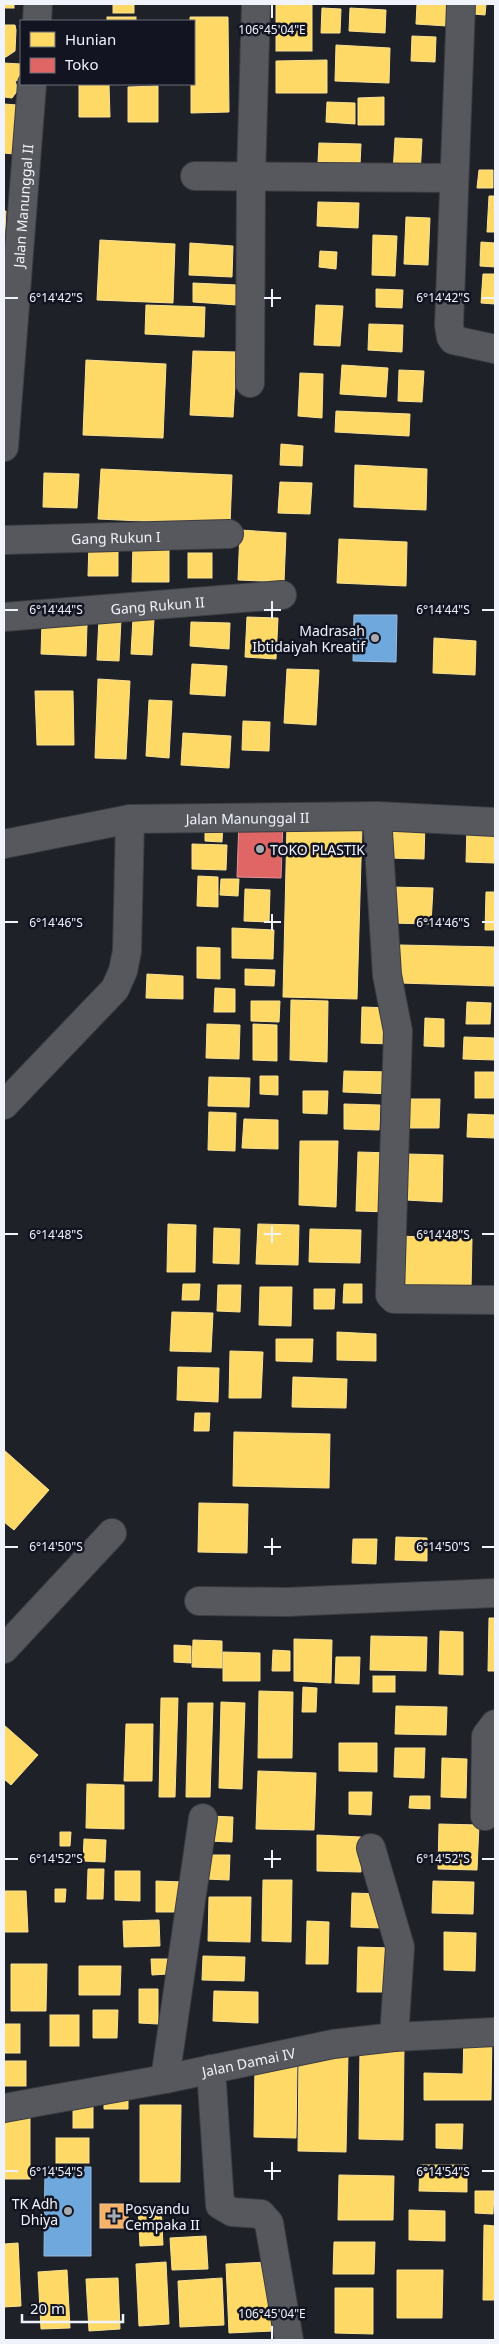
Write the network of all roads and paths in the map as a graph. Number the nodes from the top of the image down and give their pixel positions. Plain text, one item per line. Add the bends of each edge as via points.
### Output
1 (38, 4) edge
2 (256, 4) edge
3 (461, 4) edge
4 (36, 20) edge
5 (32, 85) edge
6 (14, 175) edge
7 (195, 176) dead end
8 (251, 177) junction
9 (453, 178) junction
10 (495, 348) edge
11 (250, 383) dead end
12 (4, 446) edge
13 (230, 534) dead end
14 (4, 540) edge
15 (282, 594) dead end
16 (4, 617) edge
17 (377, 816) junction
18 (130, 819) junction
19 (495, 822) edge
20 (4, 844) edge
21 (4, 1106) edge
22 (495, 1300) edge
23 (112, 1533) dead end
24 (495, 1594) edge
25 (198, 1600) dead end
26 (4, 1648) edge
27 (495, 1724) edge
28 (485, 1816) dead end
29 (203, 1818) dead end
30 (371, 1848) dead end
31 (495, 2032) edge
32 (394, 2037) junction
33 (212, 2069) junction
34 (165, 2079) junction
35 (4, 2108) edge
36 (289, 2340) edge

1 - 4 street
2 - 8 street
3 - 9 street
5 - 6 street, Jalan Manunggal II
6 - 12 street, Jalan Manunggal II
7 - 8 street
8 - 9 street
8 - 11 street
9 - 10 street via 450,337 462,343
13 - 14 street, Gang Rukun I
15 - 16 street, Gang Rukun II
17 - 18 street, Jalan Manunggal II
17 - 19 street, Jalan Manunggal II
17 - 22 street via 387,975 398,1031 390,1295 394,1299
18 - 20 street, Jalan Manunggal II
18 - 21 street via 127,951 115,989
23 - 26 street
24 - 25 street via 287,1602
27 - 28 street via 486,1736
29 - 34 street
30 - 32 street via 400,1947
31 - 32 street, Jalan Damai IV
32 - 33 street, Jalan Damai IV via 333,2044
33 - 34 street, Jalan Damai IV
33 - 36 street via 220,2205 232,2212 261,2214 269,2223
34 - 35 street, Jalan Damai IV

